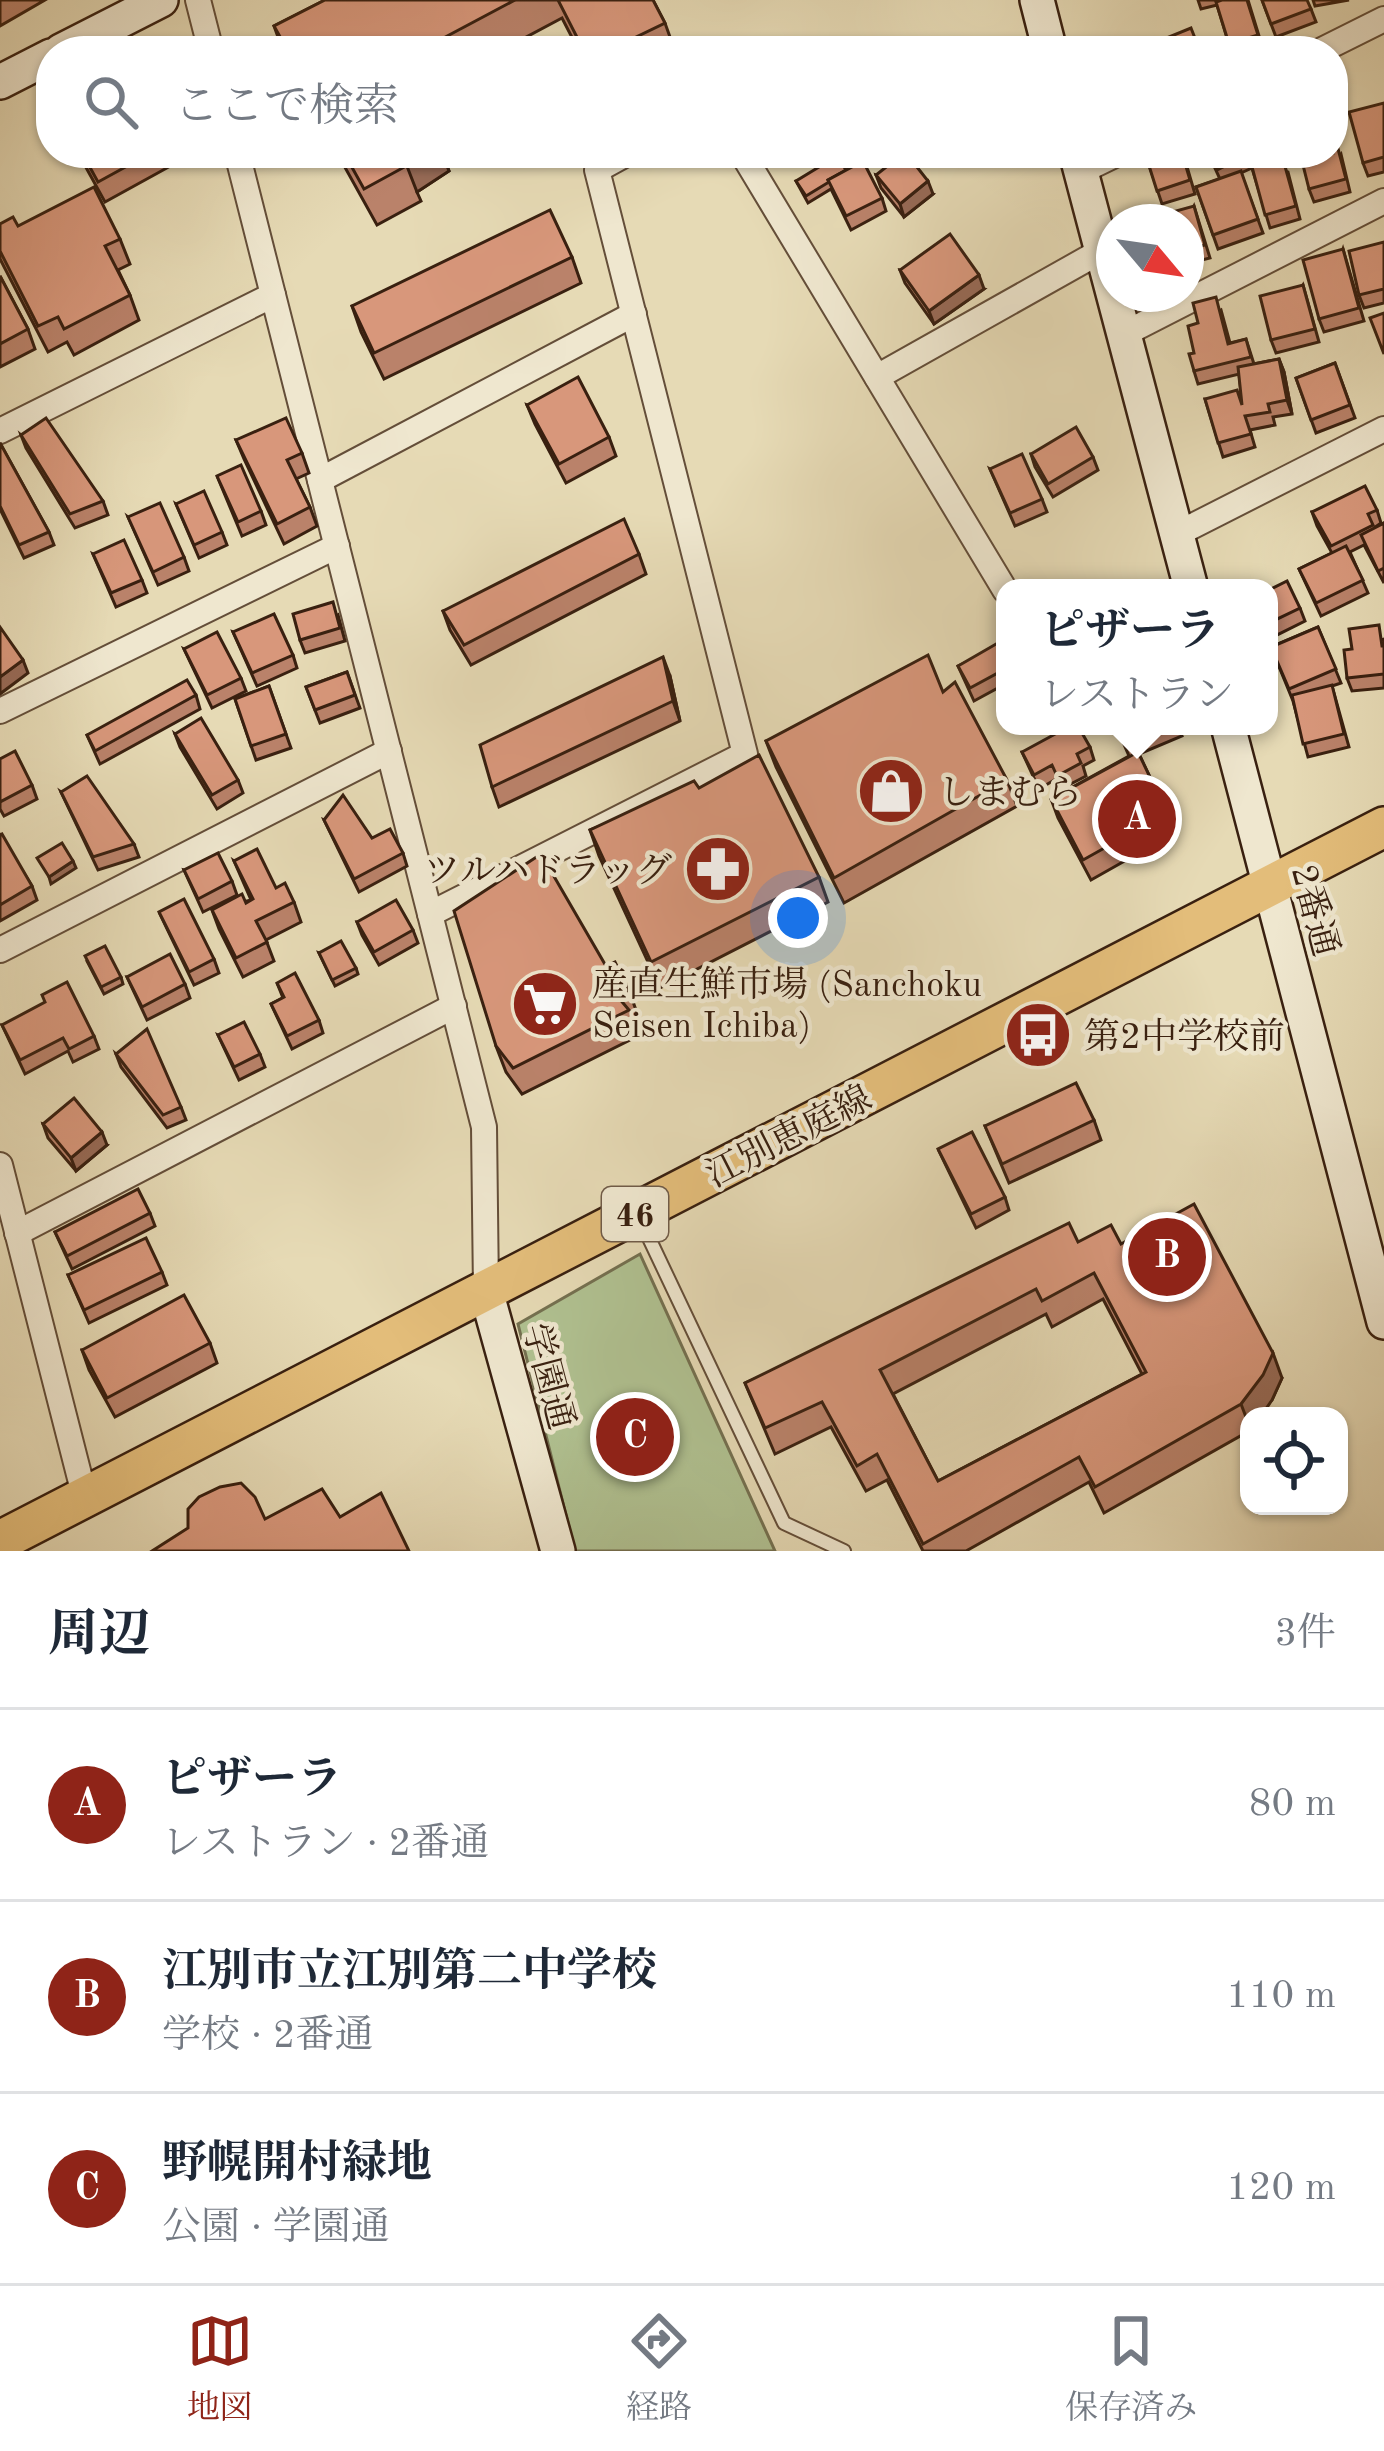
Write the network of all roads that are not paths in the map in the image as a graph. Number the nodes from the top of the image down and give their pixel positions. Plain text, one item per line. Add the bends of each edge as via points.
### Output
1 (161, 0) edge
2 (198, 0) edge
3 (1045, 3) edge
4 (1384, 19) edge
5 (90, 36) edge
6 (207, 36) edge
7 (1048, 36) edge
8 (1348, 37) edge
9 (36, 64) edge
10 (0, 82) edge
11 (241, 168) edge
12 (601, 168) edge
13 (751, 168) edge
14 (1079, 168) edge
15 (1384, 201) edge
16 (1096, 232) edge
17 (1096, 254) edge
18 (273, 295) junction
19 (1118, 312) edge
20 (634, 314) junction
21 (1124, 334) junction
22 (877, 376) junction
23 (1384, 429) edge
24 (0, 431) edge
25 (320, 480) junction
26 (1177, 534) junction
27 (337, 546) junction
28 (998, 579) edge
29 (1189, 579) edge
30 (0, 711) edge
31 (1230, 735) edge
32 (389, 751) junction
33 (1384, 827) edge
34 (1270, 887) junction
35 (430, 914) junction
36 (0, 950) edge
37 (454, 1006) junction
38 (0, 1166) edge
39 (637, 1213) junction
40 (17, 1233) junction
41 (486, 1291) junction
42 (1384, 1322) edge
43 (85, 1498) junction
44 (0, 1541) edge
45 (558, 1551) edge
46 (844, 1551) edge

1 - 5 street
2 - 6 street
3 - 7 street
4 - 8 street
9 - 10 street
11 - 18 street
12 - 20 street
13 - 22 street
14 - 16 street
15 - 21 street
17 - 22 street
18 - 24 street
18 - 25 street
19 - 21 street
20 - 25 street
20 - 35 street via 745,754
21 - 26 street
22 - 28 street
23 - 26 street
25 - 27 street
26 - 29 street
27 - 30 street
27 - 32 street
31 - 34 street, 2番通
32 - 35 street
32 - 36 street
33 - 34 main road, 江別恵庭線 / 46
34 - 39 main road, 江別恵庭線 / 46
34 - 42 street, 2番通
35 - 37 street
37 - 40 street
37 - 41 street via 484,1127
38 - 40 street
39 - 41 main road, 江別恵庭線 / 46
39 - 46 lane via 784,1523
40 - 43 street
41 - 43 main road, 江別恵庭線 / 46
41 - 45 street, 学園通
43 - 44 main road, 江別恵庭線 / 46

